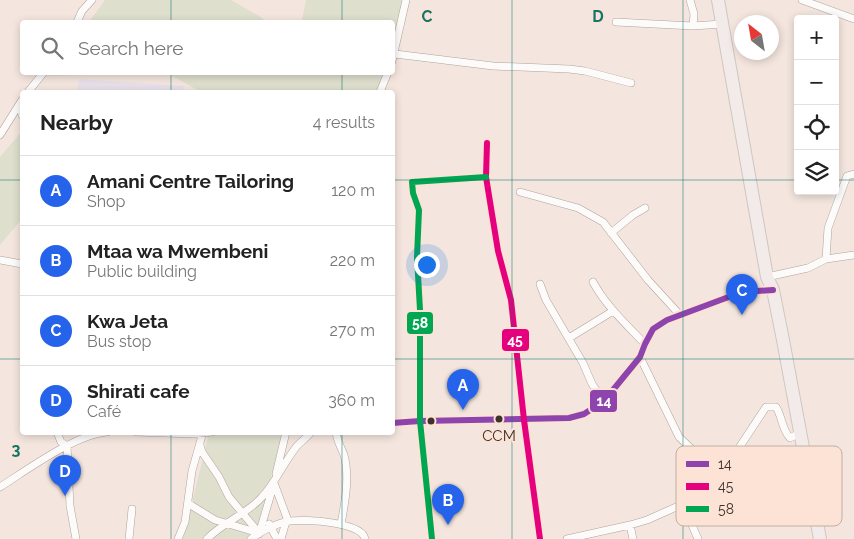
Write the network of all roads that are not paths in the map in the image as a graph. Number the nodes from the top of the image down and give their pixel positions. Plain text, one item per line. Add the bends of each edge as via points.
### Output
1 (92, 0) edge
2 (406, 0) edge
3 (690, 0) edge
4 (718, 0) edge
5 (802, 0) edge
6 (854, 19) edge
7 (78, 20) edge
8 (616, 22) dead end
9 (722, 24) junction
10 (693, 26) junction
11 (395, 53) edge
12 (395, 58) edge
13 (42, 75) edge
14 (387, 75) edge
15 (631, 83) dead end
16 (30, 90) edge
17 (381, 90) edge
18 (20, 104) edge
19 (0, 135) edge
20 (487, 142) dead end
21 (854, 174) edge
22 (486, 177) junction
23 (520, 192) dead end
24 (645, 208) dead end
25 (611, 232) junction
26 (854, 255) edge
27 (826, 259) junction
28 (0, 260) edge
29 (20, 264) edge
30 (767, 277) junction
31 (593, 282) dead end
32 (540, 284) dead end
33 (773, 290) junction
34 (613, 311) junction
35 (680, 315) junction
36 (569, 338) junction
37 (645, 344) junction
38 (640, 357) junction
39 (604, 401) junction
40 (524, 420) junction
41 (420, 421) junction
42 (395, 423) edge
43 (800, 433) junction
44 (58, 435) edge
45 (95, 435) edge
46 (202, 435) edge
47 (285, 435) edge
48 (308, 435) edge
49 (337, 435) edge
50 (200, 443) junction
51 (67, 446) junction
52 (688, 446) edge
53 (740, 446) edge
54 (802, 446) edge
55 (274, 483) junction
56 (0, 487) edge
57 (189, 504) junction
58 (676, 507) edge
59 (132, 509) dead end
60 (242, 514) junction
61 (264, 516) junction
62 (287, 522) junction
63 (225, 523) junction
64 (342, 524) junction
65 (630, 525) junction
66 (692, 526) edge
67 (818, 526) edge
68 (270, 528) junction
69 (258, 536) edge
70 (76, 539) edge
71 (129, 539) edge
72 (178, 539) edge
73 (207, 539) edge
74 (251, 539) edge
75 (277, 539) edge
76 (281, 539) edge
77 (365, 539) edge
78 (432, 539) edge
79 (540, 539) edge
80 (567, 539) edge
81 (634, 539) edge
82 (698, 539) edge
83 (820, 539) edge

1 - 7 street
2 - 11 street
3 - 10 street
4 - 9 highway
5 - 6 street
8 - 10 street
9 - 10 street
9 - 30 highway
12 - 15 street via 569,69
13 - 16 street
14 - 17 street
18 - 19 street
20 - 22 street
21 - 27 street via 847,176 828,228
22 - 40 street via 498,251 511,300
22 - 41 street via 412,182 420,210 417,257
23 - 25 street via 578,208 603,222
24 - 25 street
25 - 35 street
26 - 27 street
27 - 30 street via 808,268
28 - 29 street
30 - 33 highway
31 - 34 street
32 - 36 street
33 - 35 street via 742,292
33 - 43 highway
34 - 36 street
34 - 37 street
35 - 37 street via 653,329
36 - 39 street
37 - 38 street
38 - 39 street
38 - 52 street via 679,437
39 - 40 street via 584,414 569,418
40 - 41 street
40 - 79 street
41 - 42 street
41 - 78 street
43 - 53 street via 790,438 776,407 766,407
43 - 54 highway
44 - 51 street via 60,442
45 - 51 street
46 - 50 street
47 - 55 street
48 - 55 street
49 - 64 street via 344,455 346,485
50 - 57 street via 192,470
50 - 60 street via 202,452
51 - 56 street
51 - 70 street via 70,506
55 - 60 street
55 - 61 street
55 - 62 street
57 - 63 street
57 - 72 street via 186,522
58 - 65 street
59 - 71 street
60 - 63 street
60 - 69 street
61 - 68 street
61 - 69 street
62 - 64 street
62 - 68 street
62 - 76 street
63 - 69 street
63 - 73 street
64 - 77 street via 359,529
65 - 80 street
65 - 81 street
66 - 82 street
67 - 83 highway
68 - 69 street
68 - 75 street
69 - 74 street

